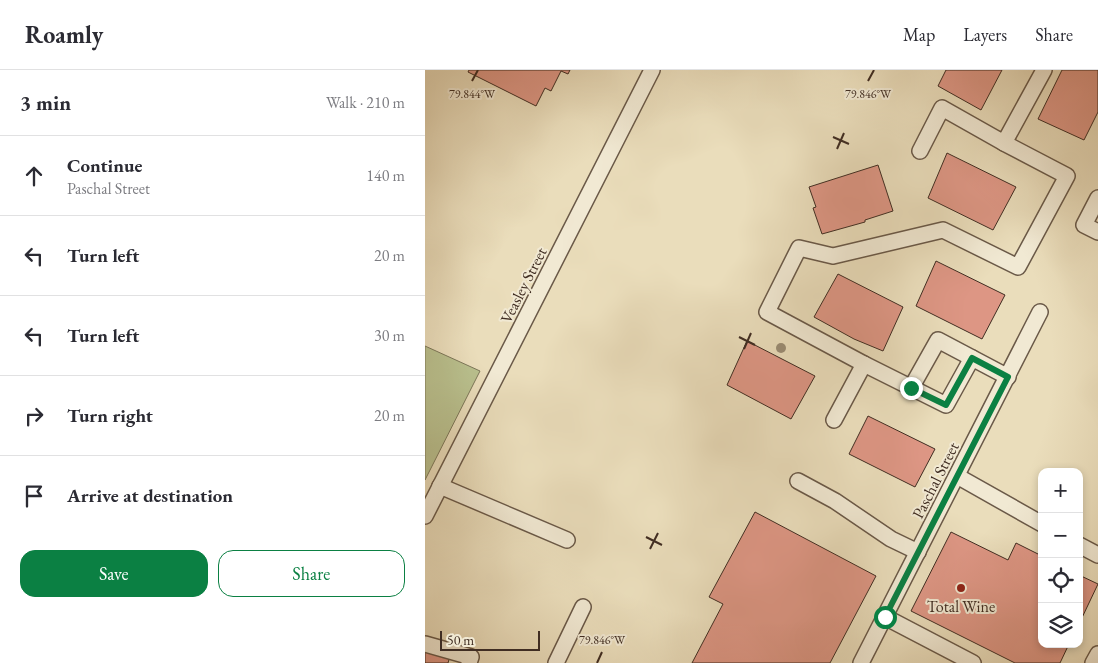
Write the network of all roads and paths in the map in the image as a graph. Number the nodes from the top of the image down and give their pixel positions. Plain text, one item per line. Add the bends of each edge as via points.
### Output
1 (652, 70) edge
2 (1044, 70) edge
3 (1005, 143) junction
4 (920, 151) dead end
5 (1098, 198) edge
6 (1098, 232) edge
7 (1040, 312) dead end
8 (972, 358) junction
9 (864, 364) junction
10 (1008, 377) junction
11 (911, 388) junction
12 (834, 420) dead end
13 (957, 476) junction
14 (798, 481) dead end
15 (440, 486) junction
16 (425, 516) edge
17 (1038, 522) edge
18 (567, 540) dead end
19 (1083, 546) edge
20 (918, 552) junction
21 (1098, 555) edge
22 (583, 607) dead end
23 (885, 617) junction
24 (425, 644) edge
25 (1098, 654) edge
26 (470, 660) edge
27 (556, 663) edge
28 (861, 663) edge
29 (973, 663) edge
30 (1093, 663) edge

1 - 15 street, Veasley Street
2 - 3 street
3 - 4 street via 941,108
3 - 9 street via 1067,176 1018,268 943,230 833,256 799,248 767,312
5 - 6 street via 1085,225
7 - 10 street, Paschal Street
8 - 10 street
8 - 11 street via 946,405
8 - 11 street via 937,340
9 - 11 street
9 - 12 street
10 - 13 street, Paschal Street
13 - 17 street
13 - 20 street, Paschal Street
14 - 20 street
15 - 16 street, Veasley Street
15 - 18 street
19 - 21 street
20 - 23 street, Paschal Street
22 - 27 street
23 - 28 street, Paschal Street
23 - 29 street
24 - 26 street
25 - 30 street

